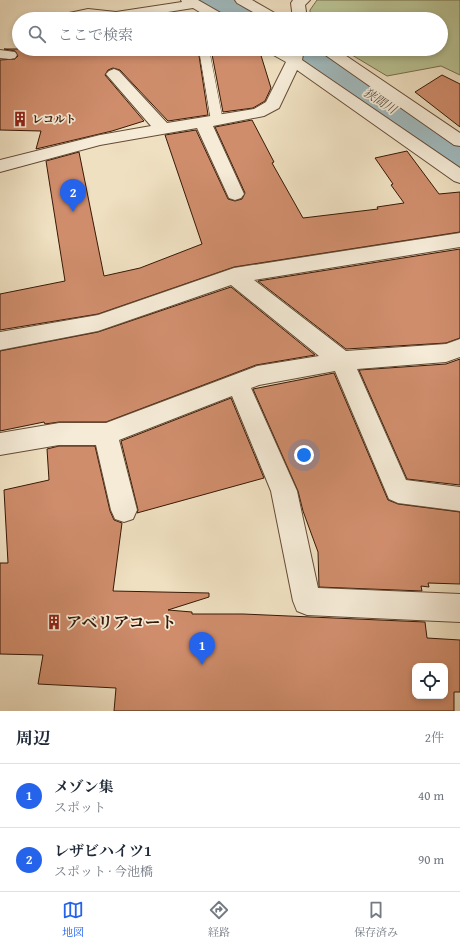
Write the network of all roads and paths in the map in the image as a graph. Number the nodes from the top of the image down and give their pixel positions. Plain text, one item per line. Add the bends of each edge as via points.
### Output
1 (242, 0) edge
2 (303, 0) edge
3 (192, 2) edge
4 (138, 12) edge
5 (209, 12) edge
6 (263, 12) edge
7 (299, 12) edge
8 (205, 56) edge
9 (296, 56) edge
10 (297, 56) edge
11 (336, 56) edge
12 (114, 74) dead end
13 (210, 122) junction
14 (164, 130) junction
15 (460, 141) edge
16 (0, 166) edge
17 (460, 177) edge
18 (235, 194) dead end
19 (460, 240) edge
20 (234, 276) junction
21 (0, 341) edge
22 (460, 348) edge
23 (342, 361) junction
24 (238, 384) junction
25 (106, 434) junction
26 (0, 444) edge
27 (460, 499) edge
28 (124, 510) dead end
29 (460, 608) edge

1 - 6 street
2 - 7 street via 298,3
3 - 4 street
3 - 5 street
8 - 13 lane
9 - 13 street via 274,105 258,113
10 - 17 street
11 - 15 street
12 - 14 street
13 - 14 street
13 - 18 street
14 - 16 street via 100,140
19 - 20 street
20 - 21 street via 98,323
20 - 23 street
22 - 23 street via 446,353
23 - 24 street via 257,376
23 - 27 street via 398,491
24 - 25 street
24 - 29 street via 284,491 307,601
25 - 26 street via 59,434
25 - 28 street

